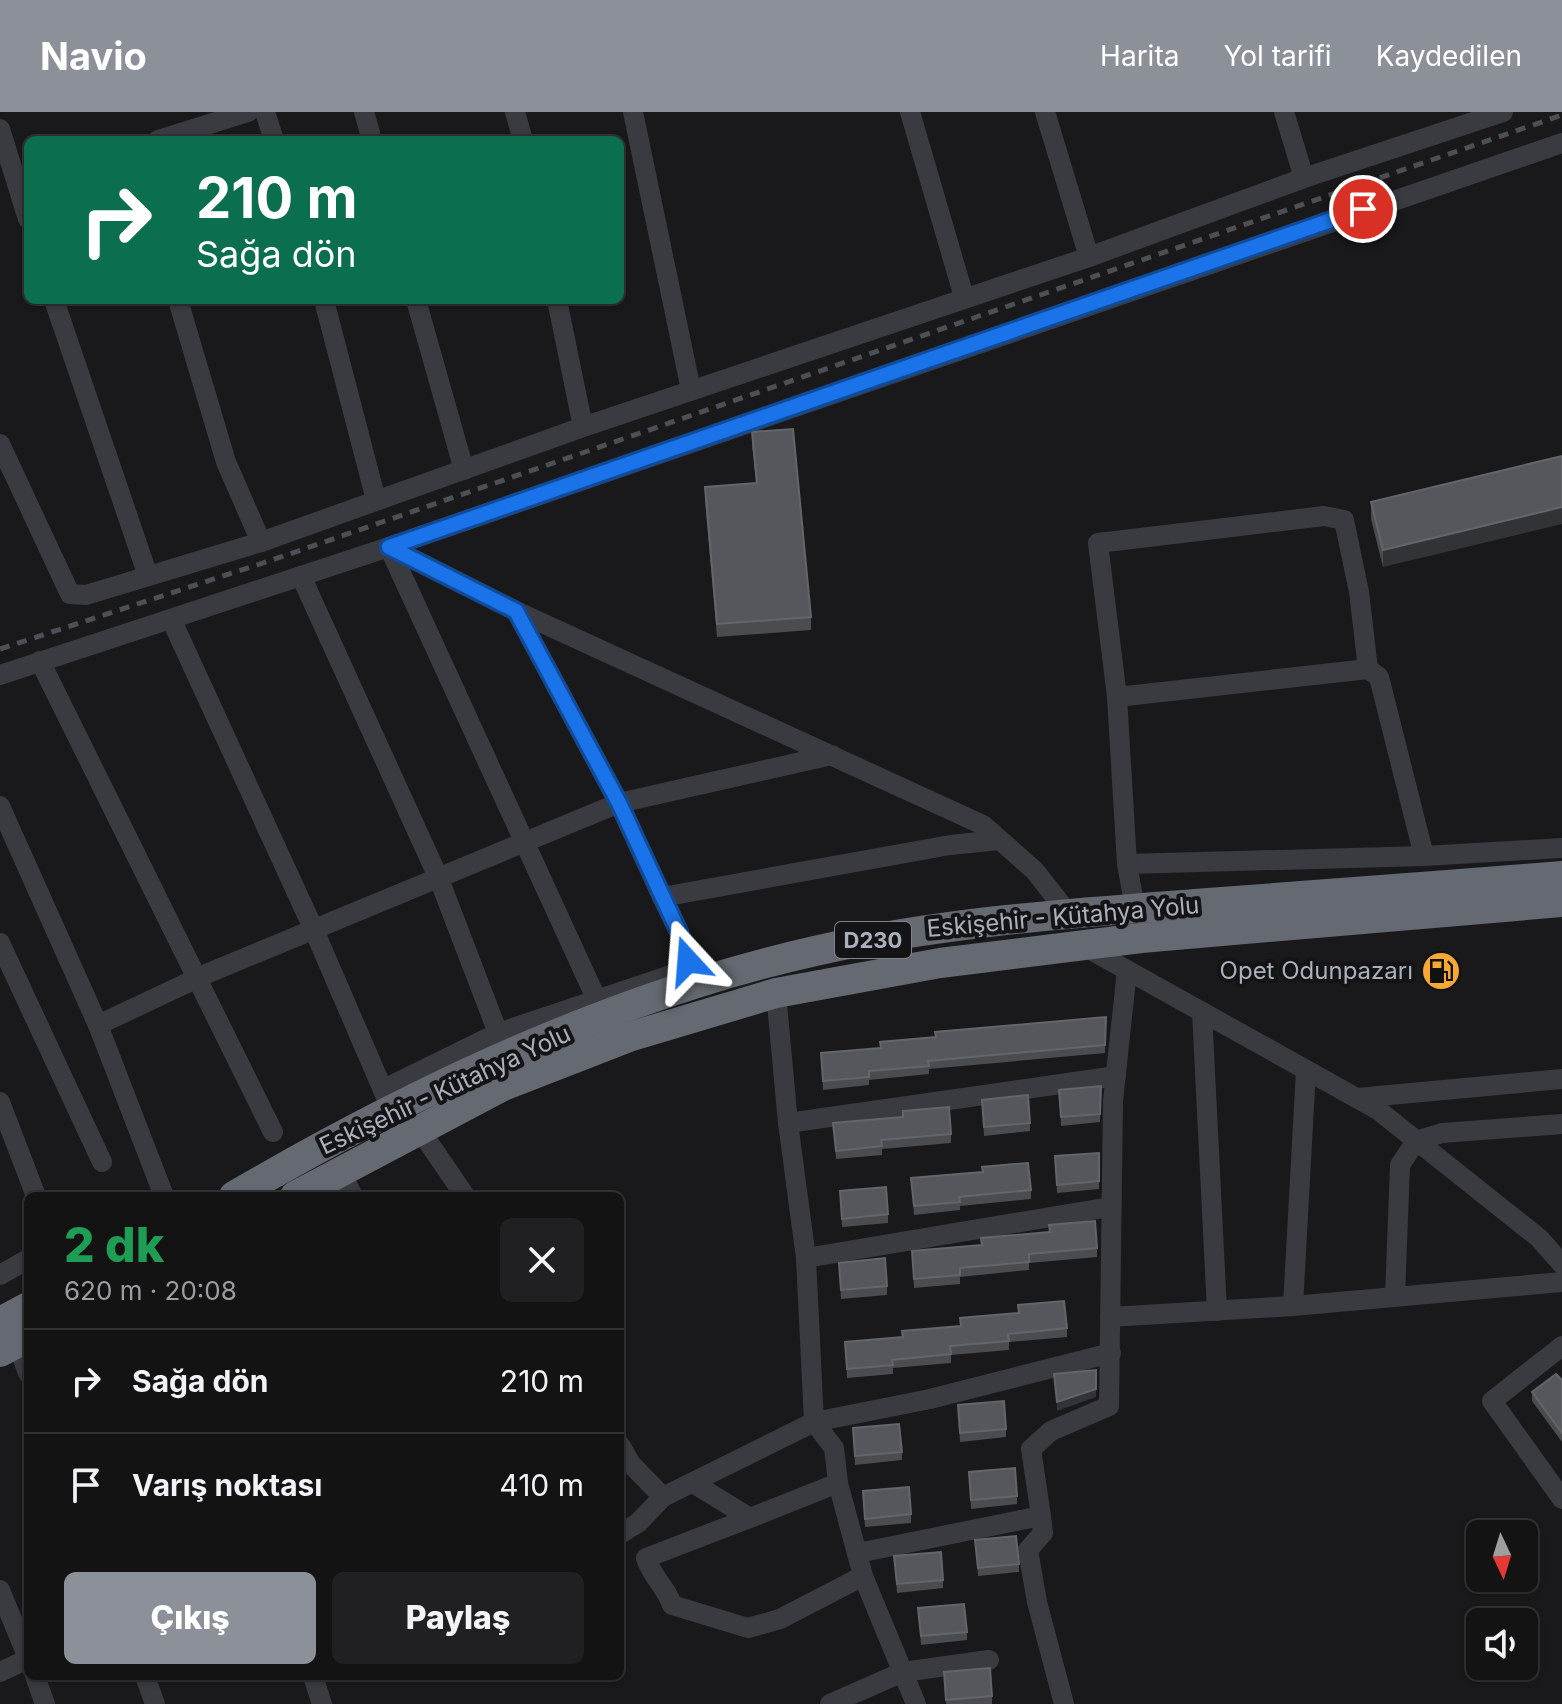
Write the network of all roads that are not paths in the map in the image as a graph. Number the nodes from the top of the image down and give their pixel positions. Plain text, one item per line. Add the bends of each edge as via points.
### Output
1 (248, 112) edge
2 (265, 112) edge
3 (364, 112) edge
4 (515, 112) edge
5 (633, 112) edge
6 (910, 112) edge
7 (1045, 112) edge
8 (1284, 112) edge
9 (1503, 112) edge
10 (0, 129) edge
11 (171, 136) edge
12 (273, 136) edge
13 (371, 136) edge
14 (522, 136) edge
15 (1562, 143) edge
16 (1304, 178) junction
17 (15, 183) edge
18 (24, 208) edge
19 (1089, 257) junction
20 (964, 297) junction
21 (55, 304) edge
22 (179, 304) edge
23 (325, 304) edge
24 (417, 304) edge
25 (558, 304) edge
26 (691, 390) junction
27 (583, 427) junction
28 (0, 444) edge
29 (464, 470) junction
30 (376, 500) junction
31 (261, 542) junction
32 (389, 547) junction
33 (148, 576) junction
34 (301, 576) junction
35 (516, 611) junction
36 (172, 621) junction
37 (40, 661) junction
38 (1368, 669) junction
39 (0, 675) edge
40 (1117, 697) junction
41 (832, 755) junction
42 (619, 803) junction
43 (0, 806) edge
44 (5, 830) edge
45 (1000, 840) junction
46 (526, 842) junction
47 (1562, 848) edge
48 (1424, 856) junction
49 (1127, 864) junction
50 (1562, 876) edge
51 (439, 879) junction
52 (662, 897) junction
53 (1562, 902) edge
54 (1135, 908) junction
55 (1067, 912) junction
56 (314, 930) junction
57 (0, 943) edge
58 (1082, 945) junction
59 (1127, 970) junction
60 (198, 978) junction
61 (776, 993) junction
62 (596, 998) junction
63 (1202, 1012) junction
64 (98, 1025) junction
65 (498, 1033) junction
66 (1306, 1070) junction
67 (1116, 1076) junction
68 (1562, 1079) edge
69 (1357, 1098) junction
70 (0, 1102) edge
71 (388, 1104) junction
72 (788, 1123) junction
73 (1562, 1124) edge
74 (420, 1130) junction
75 (273, 1132) dead end
76 (1416, 1141) junction
77 (102, 1162) dead end
78 (346, 1183) edge
79 (34, 1192) edge
80 (162, 1192) edge
81 (241, 1192) edge
82 (311, 1192) edge
83 (462, 1192) edge
84 (1110, 1207) junction
85 (0, 1251) edge
86 (806, 1258) junction
87 (24, 1261) edge
88 (1562, 1264) edge
89 (4, 1273) edge
90 (1562, 1282) edge
91 (1395, 1297) junction
92 (1293, 1306) junction
93 (1217, 1311) junction
94 (24, 1314) edge
95 (1110, 1317) junction
96 (11, 1338) edge
97 (1562, 1346) edge
98 (1111, 1353) junction
99 (24, 1365) edge
100 (814, 1422) junction
101 (624, 1452) edge
102 (693, 1483) junction
103 (838, 1483) junction
104 (663, 1497) junction
105 (1562, 1499) edge
106 (1041, 1516) junction
107 (750, 1518) junction
108 (624, 1532) edge
109 (858, 1553) junction
110 (863, 1576) junction
111 (0, 1590) edge
112 (24, 1648) edge
113 (24, 1660) edge
114 (989, 1660) dead end
115 (0, 1672) edge
116 (903, 1672) junction
117 (36, 1680) edge
118 (146, 1680) edge
119 (314, 1680) edge
120 (45, 1704) edge
121 (155, 1704) edge
122 (322, 1704) edge
123 (830, 1704) edge
124 (916, 1704) edge
125 (1064, 1704) edge

1 - 11 street
2 - 12 street
3 - 13 street
4 - 14 street
5 - 26 street
6 - 20 street
7 - 19 street
8 - 16 street
9 - 16 street
10 - 17 street
15 - 32 street
16 - 19 street
17 - 18 street
19 - 20 street
20 - 26 street
21 - 33 street
22 - 31 street via 226,462
23 - 30 street
24 - 29 street
25 - 27 street
26 - 27 street
27 - 29 street
28 - 33 street via 70,594 86,595
29 - 30 street
30 - 31 street
31 - 33 street
32 - 34 street
32 - 35 street
32 - 46 street
34 - 36 street
34 - 51 street
35 - 41 street
35 - 42 street
36 - 37 street
36 - 56 street
37 - 39 street
37 - 60 street
38 - 40 street
38 - 40 street via 1344,520 1324,516 1098,543
38 - 48 street via 1379,677
40 - 49 street
41 - 42 street
41 - 45 street via 983,825
42 - 46 street
42 - 52 street
43 - 44 street
44 - 64 street
45 - 52 street
45 - 55 street via 1035,871
46 - 51 street
46 - 62 street
47 - 48 street
48 - 49 street
49 - 54 street
50 - 54 highway, Eskişehir - Kütahya Yolu / D230
51 - 56 street
51 - 65 street
52 - 62 street via 688,961 680,972
53 - 58 highway, Eskişehir - Kütahya Yolu / D230
54 - 55 highway, Eskişehir - Kütahya Yolu / D230
55 - 71 highway, Eskişehir - Kütahya Yolu / D230 via 942,926 723,975 590,1021
56 - 60 street
56 - 71 street
57 - 77 street
58 - 59 street
58 - 61 highway, Eskişehir - Kütahya Yolu / D230 via 940,963
59 - 63 street
59 - 67 street
60 - 64 street
60 - 75 street
61 - 72 street
61 - 74 highway, Eskişehir - Kütahya Yolu / D230 via 629,1037 503,1086
62 - 65 street
63 - 66 street
63 - 93 street
64 - 80 street
65 - 71 street via 390,1086
66 - 69 street
66 - 92 street
67 - 72 street
67 - 84 street
68 - 69 street
69 - 76 street
70 - 79 street
71 - 81 highway, Eskişehir - Kütahya Yolu / D230
72 - 86 street
73 - 76 street via 1442,1133
74 - 78 highway, Eskişehir - Kütahya Yolu / D230
74 - 83 street
76 - 88 street via 1539,1238
76 - 91 street via 1400,1165
78 - 82 highway, Eskişehir - Kütahya Yolu / D230
84 - 86 street
84 - 95 street
85 - 89 street
86 - 100 street
87 - 89 street
90 - 91 street
91 - 92 street
92 - 93 street
93 - 95 street
94 - 96 highway
95 - 98 street
96 - 99 street
97 - 105 street via 1492,1401
98 - 100 street
98 - 106 street via 1109,1406 1051,1431 1031,1449
100 - 102 street
100 - 103 street via 834,1448
101 - 104 street
102 - 104 street
102 - 107 street
103 - 107 street
103 - 109 street
104 - 108 street
106 - 109 street
106 - 125 street via 1043,1533 1028,1550 1031,1577
107 - 110 street via 646,1558 672,1605 748,1628 780,1619
109 - 110 street
110 - 116 street
111 - 112 street
113 - 115 street
114 - 116 street
116 - 123 street
116 - 124 street
117 - 120 street
118 - 121 street
119 - 122 street

